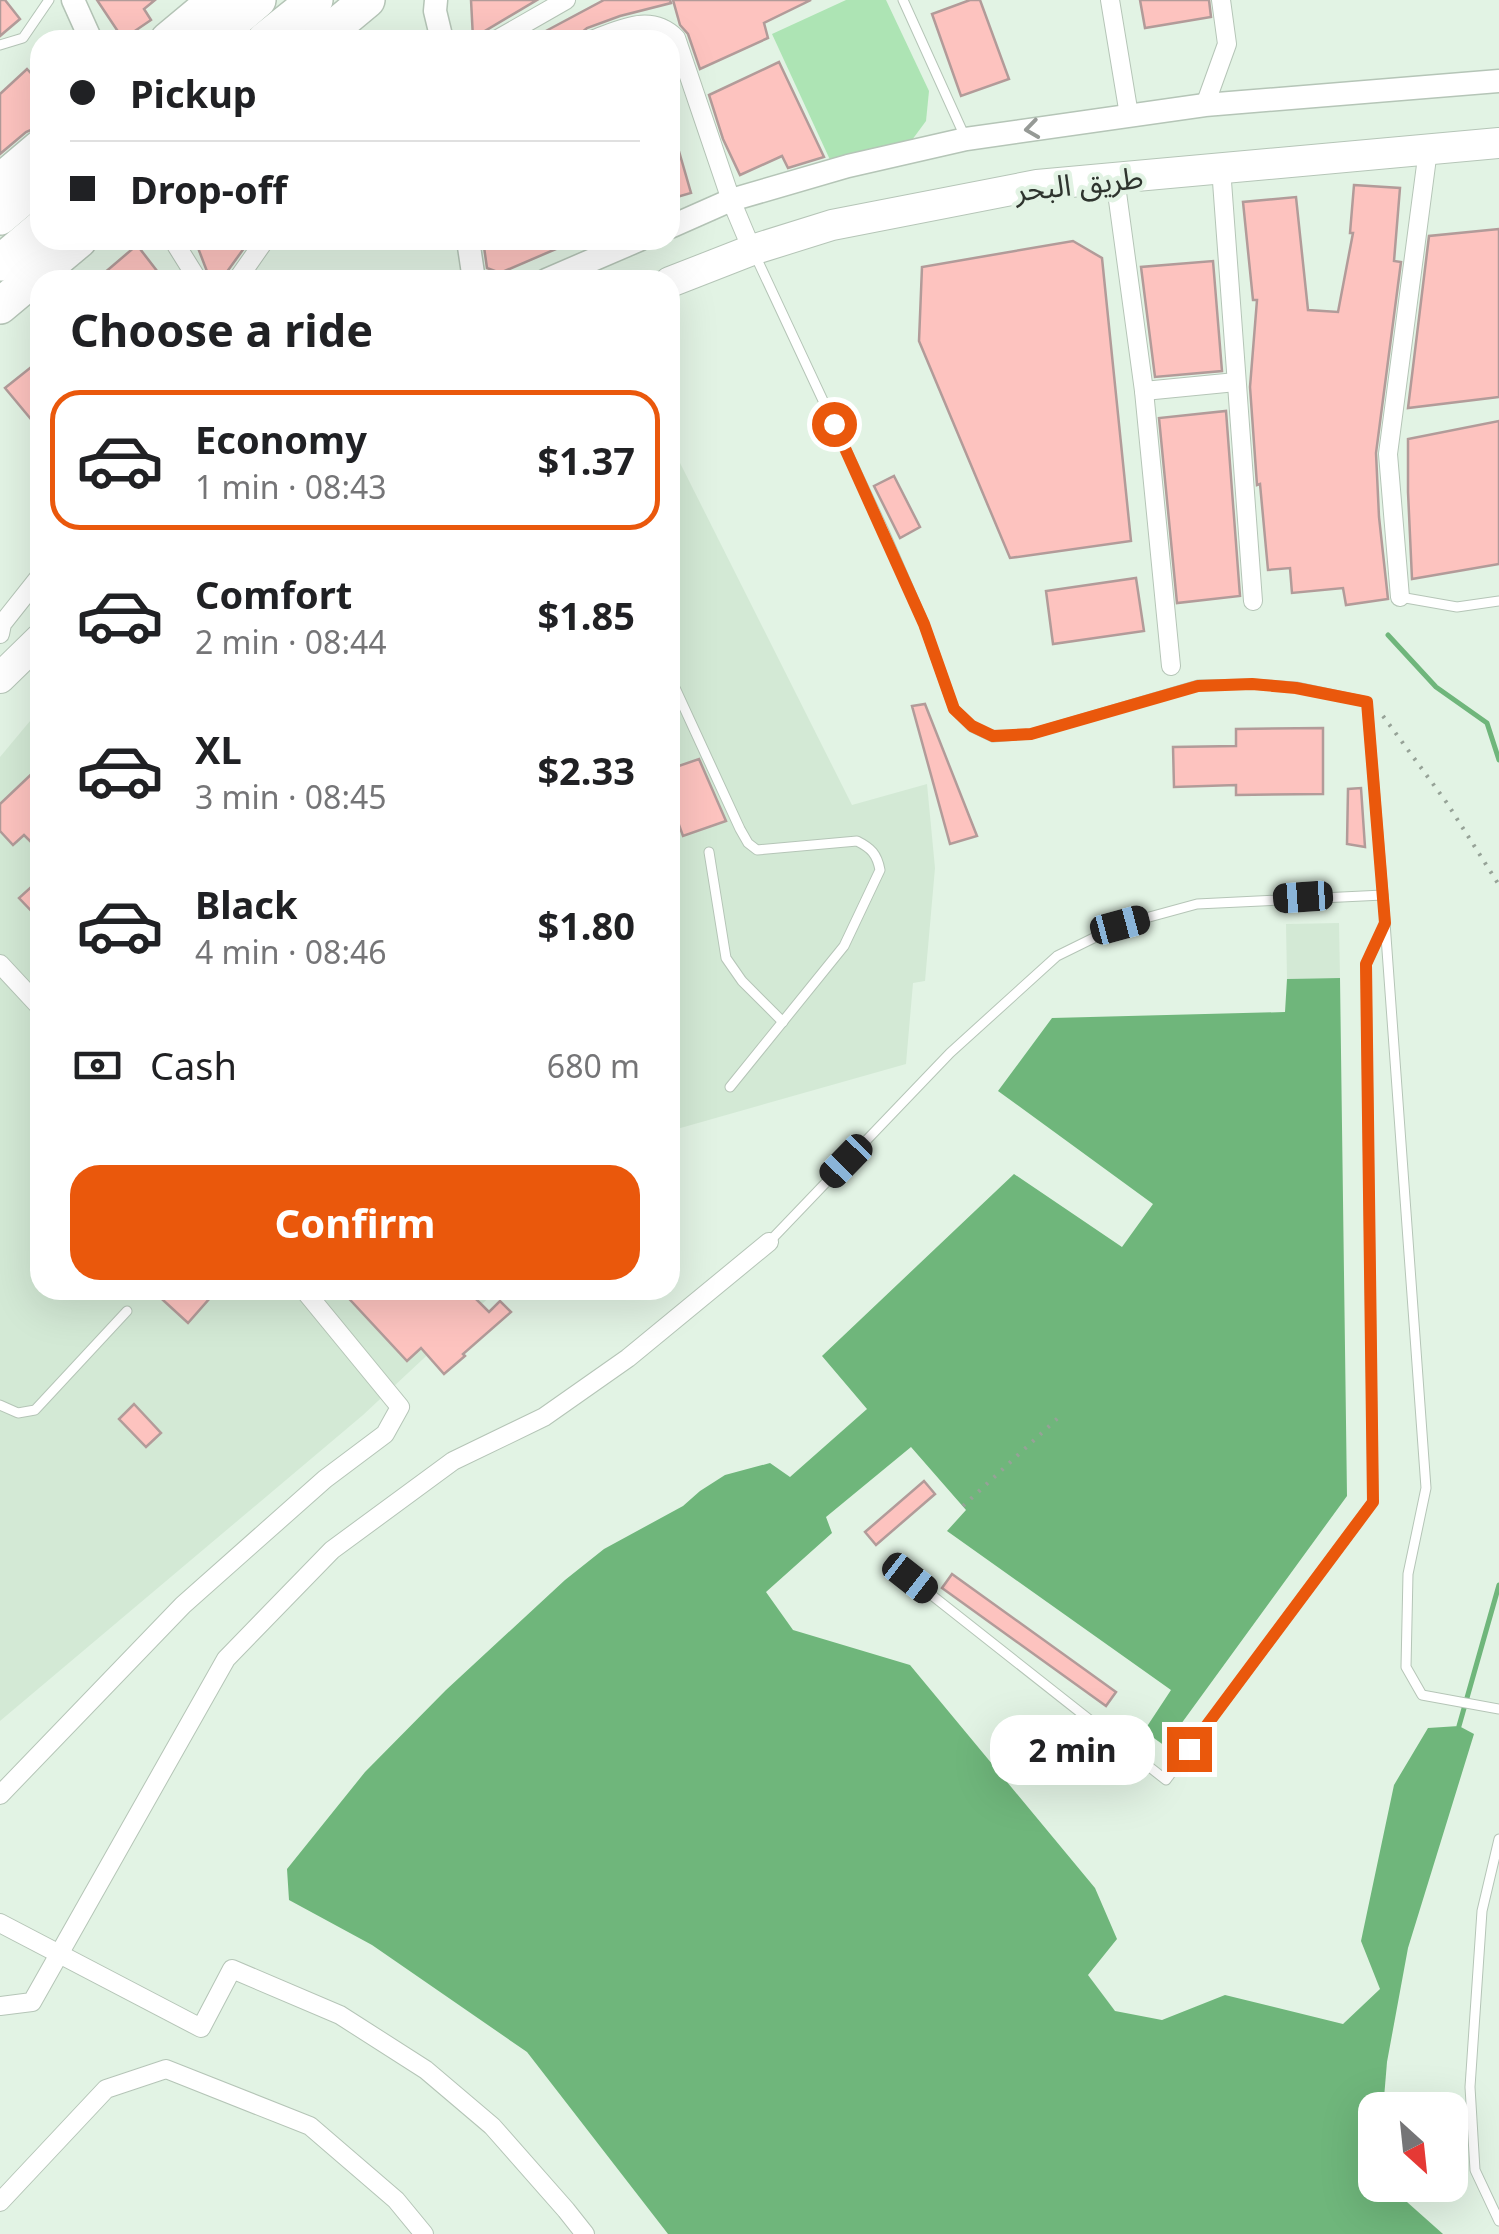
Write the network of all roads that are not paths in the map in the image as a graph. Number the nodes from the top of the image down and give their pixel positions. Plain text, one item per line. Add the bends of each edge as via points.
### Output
1 (49, 0) edge
2 (73, 0) edge
3 (216, 0) edge
4 (258, 0) edge
5 (315, 0) edge
6 (436, 0) edge
7 (566, 0) edge
8 (902, 0) edge
9 (1110, 0) edge
10 (1221, 0) edge
11 (357, 5) edge
12 (86, 30) edge
13 (180, 30) edge
14 (222, 30) edge
15 (278, 30) edge
16 (330, 30) edge
17 (440, 30) edge
18 (514, 30) edge
19 (620, 30) edge
20 (668, 30) edge
21 (0, 45) edge
22 (680, 50) edge
23 (1499, 81) edge
24 (1204, 105) junction
25 (1129, 115) junction
26 (966, 139) junction
27 (1499, 143) edge
28 (1428, 150) junction
29 (30, 156) edge
30 (1222, 168) junction
31 (1114, 178) junction
32 (0, 182) edge
33 (30, 192) edge
34 (731, 200) junction
35 (0, 217) edge
36 (680, 222) edge
37 (30, 238) edge
38 (67, 250) edge
39 (616, 250) edge
40 (752, 250) junction
41 (0, 263) edge
42 (43, 270) edge
43 (569, 270) edge
44 (680, 278) edge
45 (30, 281) edge
46 (0, 306) edge
47 (1236, 382) junction
48 (1144, 391) junction
49 (30, 594) edge
50 (1400, 597) joint
51 (1253, 601) dead end
52 (1499, 601) edge
53 (30, 640) edge
54 (2, 644) edge
55 (1171, 666) dead end
56 (680, 699) edge
57 (709, 852) dead end
58 (1383, 894) junction
59 (1385, 923) junction
60 (0, 964) edge
61 (30, 996) edge
62 (784, 1022) junction
63 (730, 1086) dead end
64 (769, 1242) joint
65 (312, 1300) edge
66 (127, 1312) dead end
67 (0, 1404) edge
68 (910, 1578) dead end
69 (1499, 1709) edge
70 (0, 1795) edge
71 (1499, 1840) edge
72 (0, 1923) edge
73 (58, 1954) junction
74 (0, 2006) edge
75 (0, 2202) edge
76 (1499, 2221) edge
77 (424, 2234) edge
78 (584, 2234) edge

1 - 21 lane via 23,38
2 - 12 street
3 - 13 highway
4 - 14 highway
5 - 15 highway
6 - 17 street
7 - 18 street
8 - 26 lane
9 - 25 street
10 - 24 street via 1228,44
11 - 16 highway
19 - 20 street via 653,23
22 - 34 street
23 - 24 street
24 - 25 street
25 -> 26 street
26 - 34 street
27 - 28 highway, طريق البحر
28 - 30 highway, طريق البحر
28 - 50 street via 1388,454
29 - 32 highway
30 - 31 highway, طريق البحر
30 - 47 street
31 - 40 highway, طريق البحر via 925,206
31 - 48 street
33 - 35 highway
34 - 36 street
34 - 40 street
37 - 41 highway
38 - 42 highway
39 - 43 street
40 - 44 highway, طريق البحر
40 - 58 lane via 890,545 954,709 993,736 1031,734 1198,686 1296,688 1367,702
45 - 46 highway
47 - 48 street
47 - 51 street
48 - 55 street
49 - 54 street
50 - 52 lane via 1458,607
53 - 54 highway
56 - 62 lane via 756,850 857,841 878,858 880,870 844,946
57 - 62 lane via 726,958
58 - 59 lane
58 - 64 lane via 1197,904 1120,925 1056,956 950,1053
59 - 68 lane via 1366,964 1373,1502 1166,1780
59 - 69 lane via 1426,1488 1408,1574 1406,1667 1422,1695
60 - 61 street
62 - 63 lane
64 - 73 street via 628,1358 544,1416 453,1461 332,1550 226,1659
65 - 70 street via 400,1407 384,1434 183,1604
66 - 67 lane via 34,1410 18,1413
71 - 76 lane via 1482,1912 1470,2087 1475,2170
72 - 73 street
73 - 74 street via 32,2002
73 - 78 street via 202,2028 232,1969 340,2015 426,2070 492,2126
75 - 77 street via 106,2089 166,2069 310,2126 396,2200

